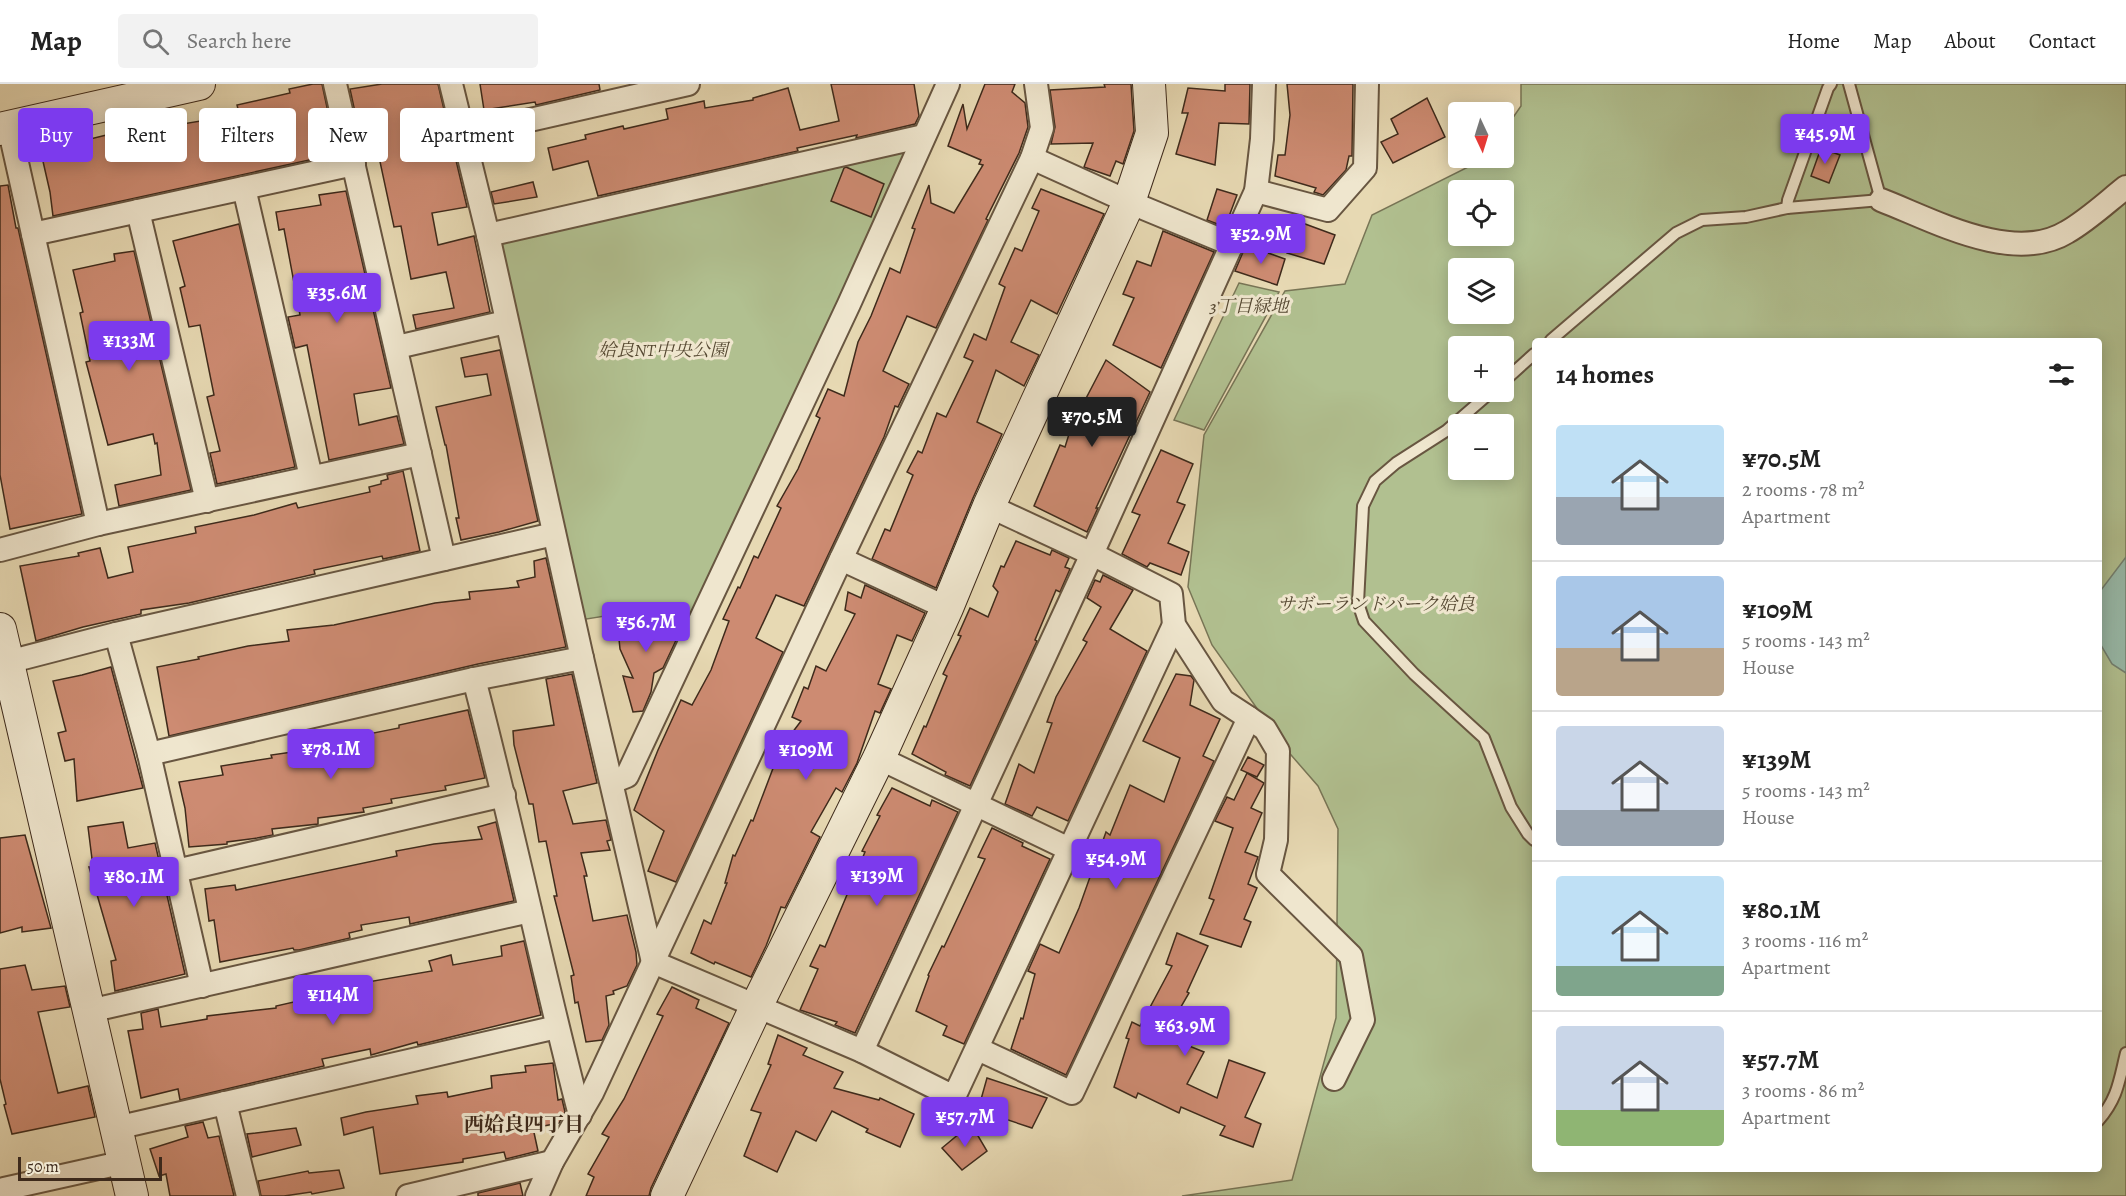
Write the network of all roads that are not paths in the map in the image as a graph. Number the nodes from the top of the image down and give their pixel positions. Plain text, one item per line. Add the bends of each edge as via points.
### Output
1 (199, 84) edge
2 (335, 84) edge
3 (451, 84) edge
4 (688, 84) edge
5 (948, 84) edge
6 (1036, 84) edge
7 (1149, 84) edge
8 (1264, 84) edge
9 (1368, 84) edge
10 (1831, 84) edge
11 (1849, 84) edge
12 (457, 108) edge
13 (535, 119) edge
14 (5, 128) edge
15 (924, 136) junction
16 (1032, 158) junction
17 (470, 162) edge
18 (354, 164) junction
19 (2126, 187) edge
20 (244, 188) junction
21 (1257, 191) junction
22 (1881, 200) junction
23 (1129, 202) junction
24 (1787, 208) junction
25 (138, 211) junction
26 (33, 234) junction
27 (488, 235) junction
28 (1233, 245) junction
29 (506, 322) junction
30 (1553, 338) edge
31 (397, 347) junction
32 (1532, 356) edge
33 (1514, 372) edge
34 (1479, 402) edge
35 (420, 454) junction
36 (311, 477) junction
37 (207, 501) junction
38 (989, 506) junction
39 (98, 525) junction
40 (554, 534) junction
41 (0, 550) edge
42 (1092, 554) junction
43 (841, 559) junction
44 (444, 560) junction
45 (947, 608) junction
46 (1174, 625) junction
47 (0, 629) edge
48 (116, 634) junction
49 (582, 658) junction
50 (4, 664) edge
51 (474, 679) junction
52 (1249, 718) junction
53 (149, 754) junction
54 (879, 758) junction
55 (612, 782) junction
56 (504, 795) junction
57 (977, 805) junction
58 (1532, 838) edge
59 (1069, 849) junction
60 (176, 872) junction
61 (530, 911) junction
62 (653, 962) junction
63 (202, 986) junction
64 (757, 1005) junction
65 (89, 1011) junction
66 (557, 1027) junction
67 (978, 1049) junction
68 (862, 1052) junction
69 (2126, 1053) edge
70 (1334, 1079) dead end
71 (225, 1103) junction
72 (580, 1115) junction
73 (2102, 1116) edge
74 (116, 1128) junction
75 (125, 1162) junction
76 (552, 1162) junction
77 (3, 1186) edge
78 (132, 1196) edge
79 (248, 1196) edge
80 (408, 1196) edge
81 (537, 1196) edge
82 (667, 1196) edge

1 - 14 street
2 - 18 street
3 - 12 street
4 - 13 street
5 - 15 street
6 - 16 street via 1042,128
7 - 23 street via 1152,133
8 - 21 street
9 - 21 street via 1365,168 1328,210
10 - 24 lane
11 - 22 lane
14 - 26 street
15 - 27 street
15 - 55 street via 627,776
16 - 23 street
16 - 43 street
17 - 27 street
18 - 20 street
18 - 31 street
19 - 22 street via 2067,232 2034,243 1988,239
20 - 25 street
20 - 36 street
21 - 28 street
22 - 24 lane
23 - 28 street
23 - 38 street
24 - 30 lane via 1746,217 1702,220 1676,233
25 - 26 street
25 - 37 street
26 - 39 street
27 - 29 street
28 - 42 street
29 - 31 street
29 - 40 street
31 - 35 street
32 - 33 lane
34 - 58 lane via 1375,481 1364,506 1358,603 1364,621 1414,674 1484,738 1510,807
35 - 36 street
35 - 44 street
36 - 37 street
37 - 39 street
38 - 42 street
38 - 45 street
39 - 41 street
40 - 44 street
40 - 49 street
42 - 46 street via 1171,594
42 - 57 street
43 - 45 street
43 - 62 street
44 - 48 street
45 - 54 street
46 - 52 street via 1223,701
46 - 59 street
47 - 50 street
48 - 50 street
48 - 53 street
49 - 51 street
49 - 55 street
50 - 65 street
51 - 53 street
51 - 56 street
52 - 67 street via 1072,1093
52 - 70 street via 1265,729 1278,751 1276,840 1268,874 1351,956 1363,1020
53 - 60 street
54 - 57 street
54 - 64 street
55 - 62 street
56 - 60 street
56 - 61 street
57 - 59 street
57 - 68 street
59 - 67 street
60 - 63 street
61 - 63 street
61 - 66 street
62 - 64 street
62 - 72 street
63 - 65 street
64 - 68 street
64 - 82 street
65 - 74 street
66 - 71 street
66 - 72 street
67 - 68 street via 954,1097
69 - 73 lane via 2117,1093
71 - 74 street
71 - 79 street
72 - 76 street
74 - 75 street
75 - 77 street
75 - 78 street
76 - 80 street
76 - 81 street

